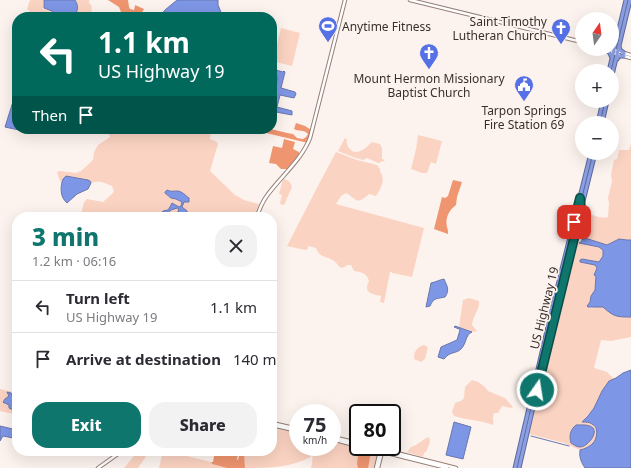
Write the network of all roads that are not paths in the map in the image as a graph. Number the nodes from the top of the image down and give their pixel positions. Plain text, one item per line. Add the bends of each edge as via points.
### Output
1 (345, 0) edge
2 (410, 0) edge
3 (626, 0) edge
4 (630, 0) edge
5 (619, 38) edge
6 (575, 40) edge
7 (619, 40) edge
8 (619, 47) edge
9 (619, 52) edge
10 (624, 54) junction
11 (611, 56) edge
12 (614, 56) edge
13 (631, 56) edge
14 (614, 60) junction
15 (612, 64) edge
16 (613, 64) edge
17 (589, 160) edge
18 (593, 160) edge
19 (581, 199) junction
20 (258, 212) edge
21 (574, 222) junction
22 (576, 232) junction
23 (571, 233) junction
24 (571, 252) junction
25 (562, 279) junction
26 (555, 299) junction
27 (552, 309) junction
28 (556, 311) junction
29 (552, 327) junction
30 (546, 335) junction
31 (545, 355) junction
32 (541, 356) junction
33 (540, 381) junction
34 (533, 399) junction
35 (277, 425) edge
36 (289, 428) edge
37 (525, 428) junction
38 (525, 446) junction
39 (115, 456) edge
40 (380, 456) edge
41 (400, 456) edge
42 (401, 456) edge
43 (98, 468) edge
44 (377, 468) edge
45 (447, 468) edge
46 (456, 468) edge
47 (515, 468) edge
48 (519, 468) edge

1 - 20 main road via 308,144 267,196
2 - 6 main road
3 - 5 highway
4 - 7 highway
8 - 10 highway
9 - 10 main road
10 - 13 main road
10 - 14 highway
11 - 14 highway
12 - 14 highway
14 - 15 highway
14 - 16 highway
17 - 19 highway
18 - 19 highway, US Highway 19
19 - 21 highway, US Highway 19
19 - 22 highway, US Highway 19
21 - 22 highway
21 - 23 highway, US Highway 19
22 - 24 highway, US Highway 19
23 - 24 highway
23 - 25 highway, US Highway 19
24 - 25 highway, US Highway 19
25 - 26 highway, US Highway 19
25 - 28 highway, US Highway 19
26 - 27 highway, US Highway 19
26 - 28 highway
27 - 29 highway
27 - 30 highway, US Highway 19
28 - 29 highway, US Highway 19
29 - 31 highway, US Highway 19
30 - 31 highway
30 - 32 highway, US Highway 19
31 - 33 highway, US Highway 19
32 - 33 highway
32 - 34 highway, US Highway 19
33 - 34 highway, US Highway 19
34 - 37 highway, US Highway 19
34 - 38 highway
35 - 36 main road
37 - 38 highway
37 - 47 highway, US Highway 19
38 - 48 highway
39 - 43 main road
40 - 44 main road
41 - 45 main road
42 - 46 main road

